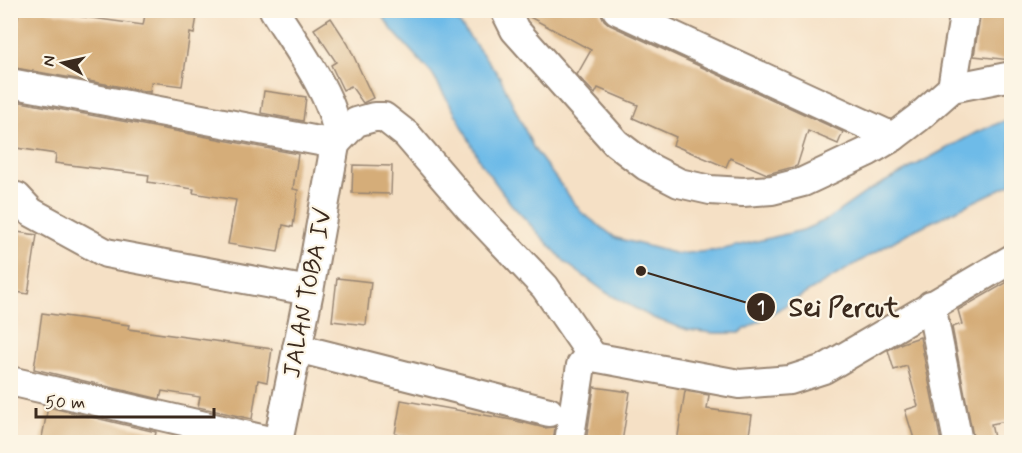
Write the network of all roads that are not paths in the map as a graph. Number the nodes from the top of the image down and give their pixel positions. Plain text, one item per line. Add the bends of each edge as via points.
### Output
1 (274, 10) edge
2 (505, 10) edge
3 (617, 10) edge
4 (965, 10) edge
5 (1011, 76) edge
6 (10, 83) edge
7 (952, 88) junction
8 (893, 137) junction
9 (335, 144) junction
10 (17, 197) dead end
11 (1011, 259) edge
12 (309, 291) junction
13 (931, 305) junction
14 (297, 348) junction
15 (593, 357) junction
16 (10, 381) edge
17 (549, 412) dead end
18 (276, 442) edge
19 (569, 442) edge
20 (958, 442) edge

1 - 9 street, JALAN TOBA IV via 321,87 336,124
2 - 8 street via 515,30 616,143 646,166 679,183 710,190 772,190 803,182
3 - 8 street
4 - 7 street
5 - 7 street
6 - 9 street
7 - 8 street
9 - 12 street, JALAN TOBA IV
9 - 15 street via 356,122 374,117 384,117 407,135 545,288
10 - 12 street via 31,212 106,253
11 - 13 street
12 - 14 street, JALAN TOBA IV
13 - 15 street via 824,369 789,380 739,384
13 - 20 street
14 - 17 street
14 - 18 street, JALAN TOBA IV
15 - 19 street via 586,358 581,365
16 - 18 street

